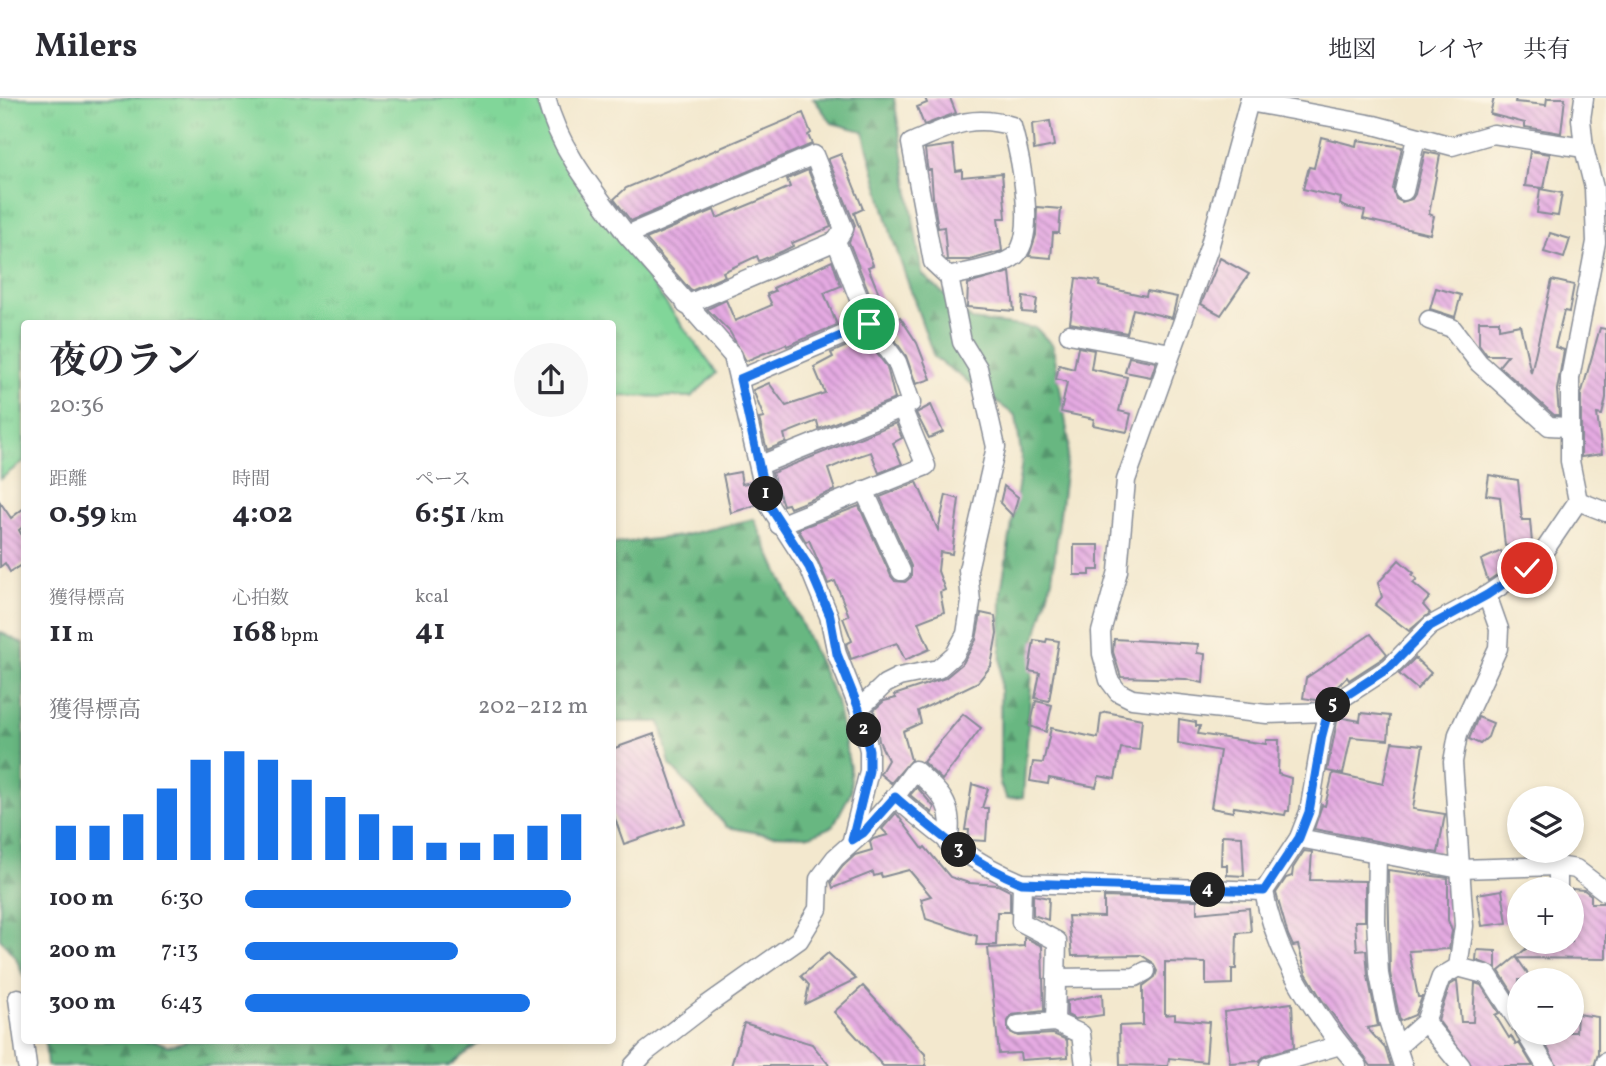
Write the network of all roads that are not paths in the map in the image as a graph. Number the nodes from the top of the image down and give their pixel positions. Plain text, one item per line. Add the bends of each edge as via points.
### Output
1 (546, 98) edge
2 (1584, 98) edge
3 (1250, 100) edge
4 (1416, 138) junction
5 (1584, 148) junction
6 (1404, 191) dead end
7 (626, 234) junction
8 (836, 241) junction
9 (948, 277) junction
10 (686, 305) junction
11 (1429, 320) dead end
12 (869, 324) junction
13 (1069, 334) dead end
14 (1171, 353) junction
15 (740, 379) junction
16 (902, 408) junction
17 (1569, 427) junction
18 (760, 465) junction
19 (864, 490) junction
20 (1578, 501) junction
21 (1606, 512) edge
22 (779, 525) junction
23 (901, 571) dead end
24 (1487, 595) junction
25 (859, 709) junction
26 (1328, 712) junction
27 (895, 797) junction
28 (1299, 838) junction
29 (852, 840) junction
30 (948, 843) junction
31 (1377, 853) junction
32 (1558, 866) junction
33 (1461, 869) junction
34 (1558, 877) edge
35 (1022, 883) junction
36 (1264, 891) junction
37 (1606, 892) edge
38 (1458, 967) junction
39 (1146, 971) dead end
40 (1056, 978) junction
41 (18, 998) dead end
42 (1507, 1004) edge
43 (21, 1021) edge
44 (1055, 1022) junction
45 (1425, 1022) junction
46 (1018, 1025) dead end
47 (24, 1044) edge
48 (1340, 1045) junction
49 (1533, 1045) edge
50 (1398, 1046) junction
51 (27, 1066) edge
52 (633, 1066) edge
53 (1085, 1066) edge
54 (1269, 1066) edge
55 (1358, 1066) edge
56 (1403, 1066) edge
57 (1461, 1066) edge
58 (1546, 1066) edge

1 - 7 street via 580,172
2 - 5 street
3 - 4 street
3 - 14 street via 1209,248
4 - 5 street via 1452,146 1493,134
4 - 6 street
5 - 17 street via 1594,188 1596,242 1570,378
7 - 8 street via 814,155 844,229
7 - 10 street
8 - 10 street
8 - 12 street
9 - 9 street via 933,262 911,143 967,120 991,119 1012,126 1022,160 1027,207 1020,250 1012,258
9 - 25 street via 962,342 978,368 996,447 968,570 971,602 966,634 955,654 938,669 885,684
10 - 15 street via 733,356
11 - 17 street via 1452,328 1479,363 1549,426
12 - 15 street
12 - 16 street via 897,362 911,403
13 - 14 street
14 - 26 street via 1126,480 1118,570 1101,632 1109,680 1118,692 1132,699 1267,714
15 - 18 street
16 - 18 street
16 - 19 street via 926,466
17 - 20 street
18 - 22 street via 767,502
19 - 22 street
19 - 23 street
20 - 21 street
20 - 24 street via 1544,551
22 - 25 street via 809,567 830,616 837,654
24 - 26 street via 1430,626 1390,667
24 - 33 street via 1499,629 1498,649 1458,734 1453,762
25 - 29 street via 869,771
26 - 28 street via 1312,800
27 - 29 street
27 - 30 street
27 - 30 street via 915,770 943,796 951,826
28 - 31 street
28 - 36 street
29 - 52 street via 819,878 818,909 799,940 707,1005
30 - 35 street via 985,868
31 - 33 street
31 - 50 street via 1379,974
32 - 33 street
32 - 34 street
32 - 37 street via 1576,869
33 - 38 street via 1464,926
35 - 36 street
35 - 40 street via 1021,922 1057,941
36 - 48 street via 1276,938 1301,987
38 - 42 street via 1488,975
38 - 45 street via 1441,977
39 - 40 street via 1135,977
40 - 44 street
41 - 43 street
44 - 46 street
44 - 53 street via 1081,1034
45 - 50 street
45 - 57 street
47 - 51 street
48 - 54 street
48 - 55 street
49 - 58 street
50 - 56 street

